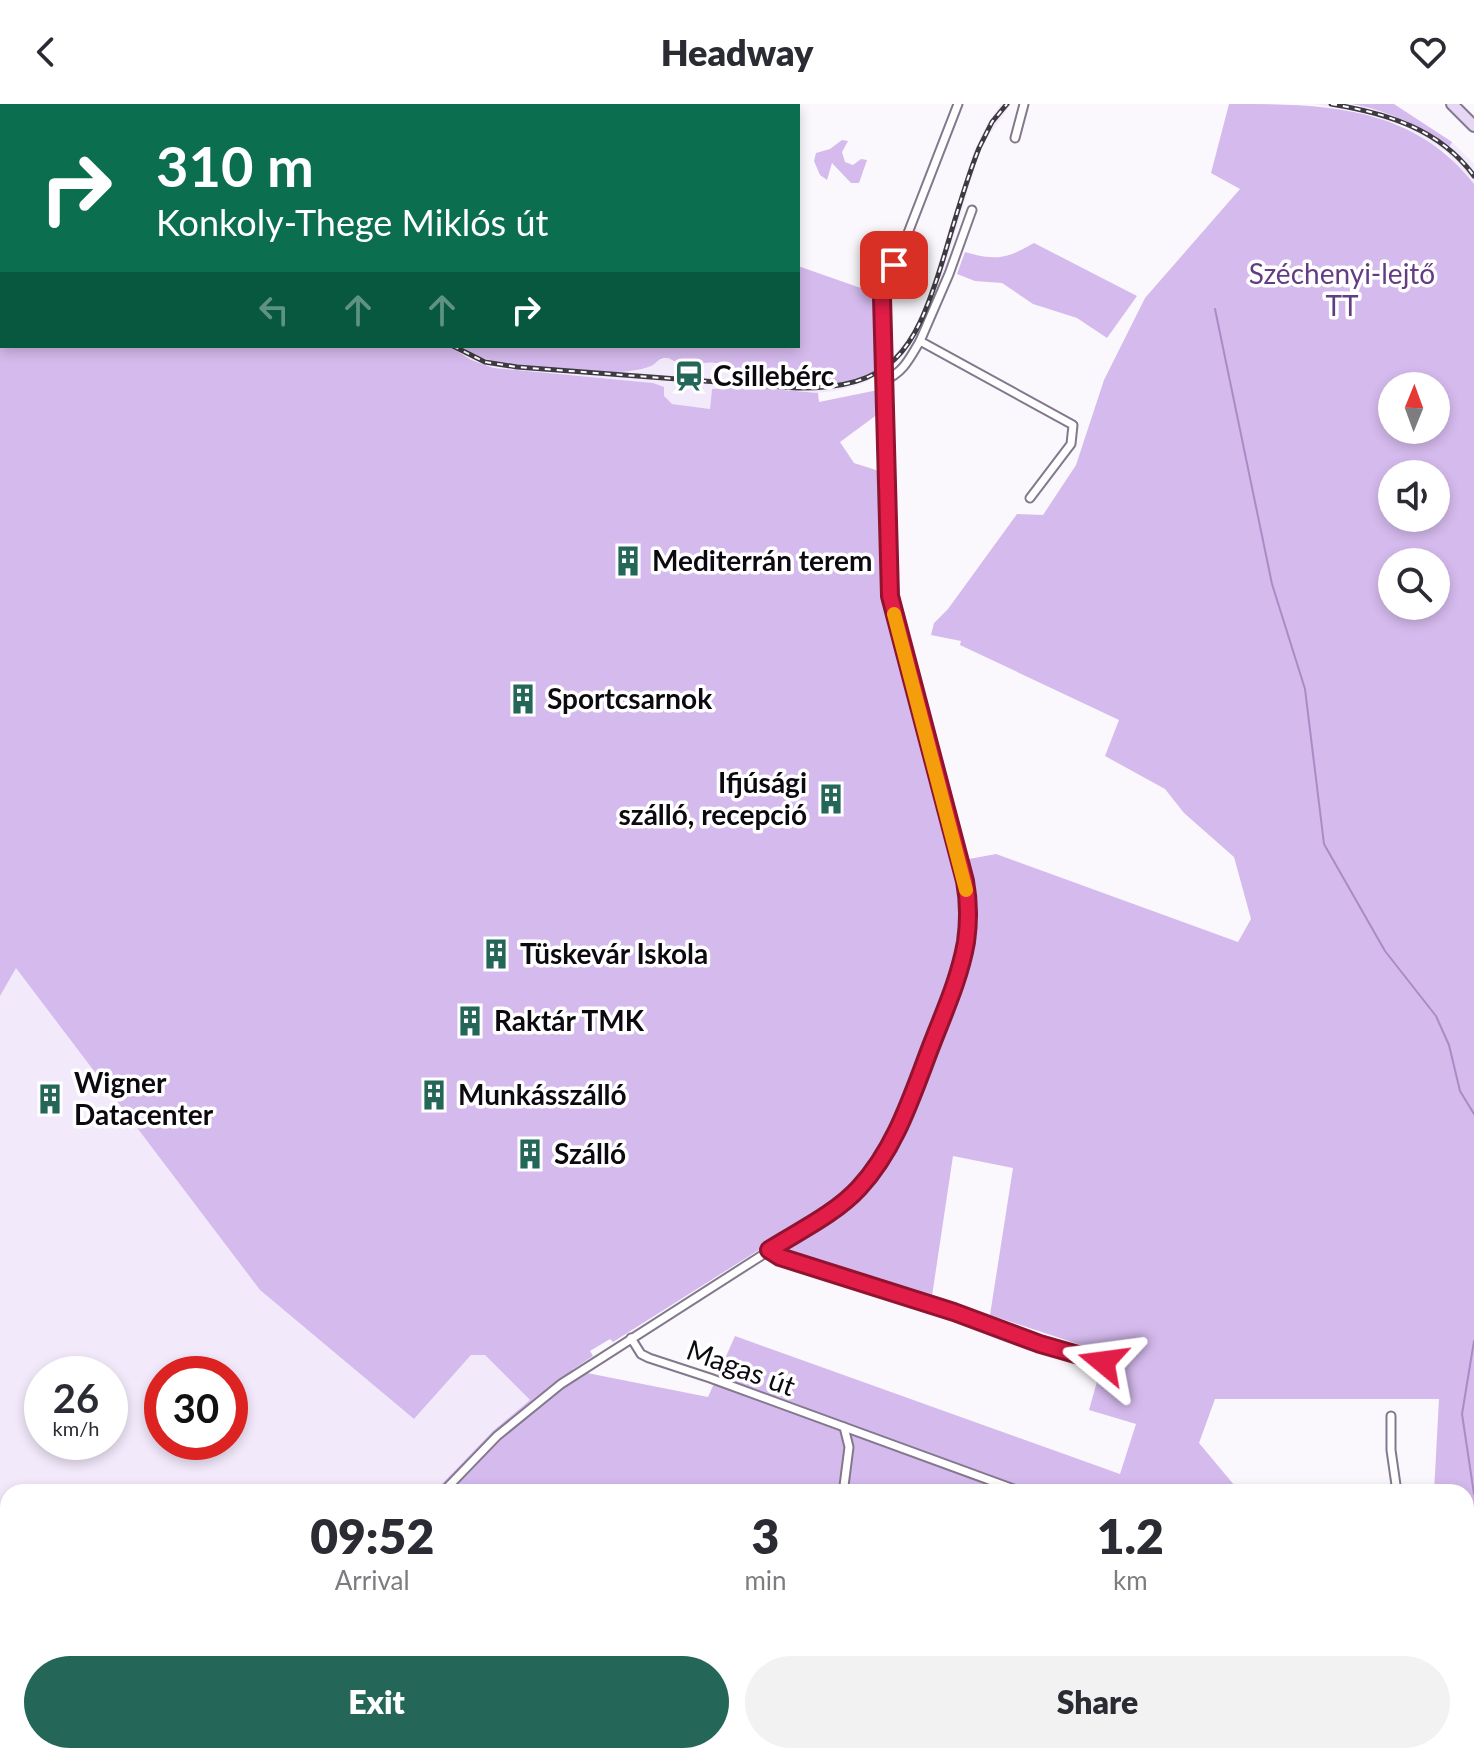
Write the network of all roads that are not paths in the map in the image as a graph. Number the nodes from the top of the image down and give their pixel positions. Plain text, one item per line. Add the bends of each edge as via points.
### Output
1 (958, 104) edge
2 (1024, 104) edge
3 (1452, 104) edge
4 (1474, 126) edge
5 (1015, 138) dead end
6 (972, 210) dead end
7 (920, 341) junction
8 (884, 380) junction
9 (1030, 498) dead end
10 (769, 1250) junction
11 (631, 1338) junction
12 (1103, 1362) dead end
13 (1391, 1416) dead end
14 (844, 1427) junction
15 (861, 1433) junction
16 (848, 1442) junction
17 (451, 1484) edge
18 (844, 1484) edge
19 (1000, 1484) edge
20 (1396, 1484) edge

1 - 8 street via 883,293
2 - 5 street
3 - 4 street
6 - 7 street
7 - 8 street via 903,368
7 - 9 street via 1073,425 1071,444
8 - 10 street via 890,596 965,881 966,939 949,1000 881,1160 842,1203
10 - 11 street
10 - 12 street
11 - 14 street, Magas út via 649,1358
11 - 17 street via 497,1436
13 - 20 street
14 - 15 street, Magas út
14 - 16 street
15 - 16 street
15 - 19 street, Magas út
16 - 18 street

